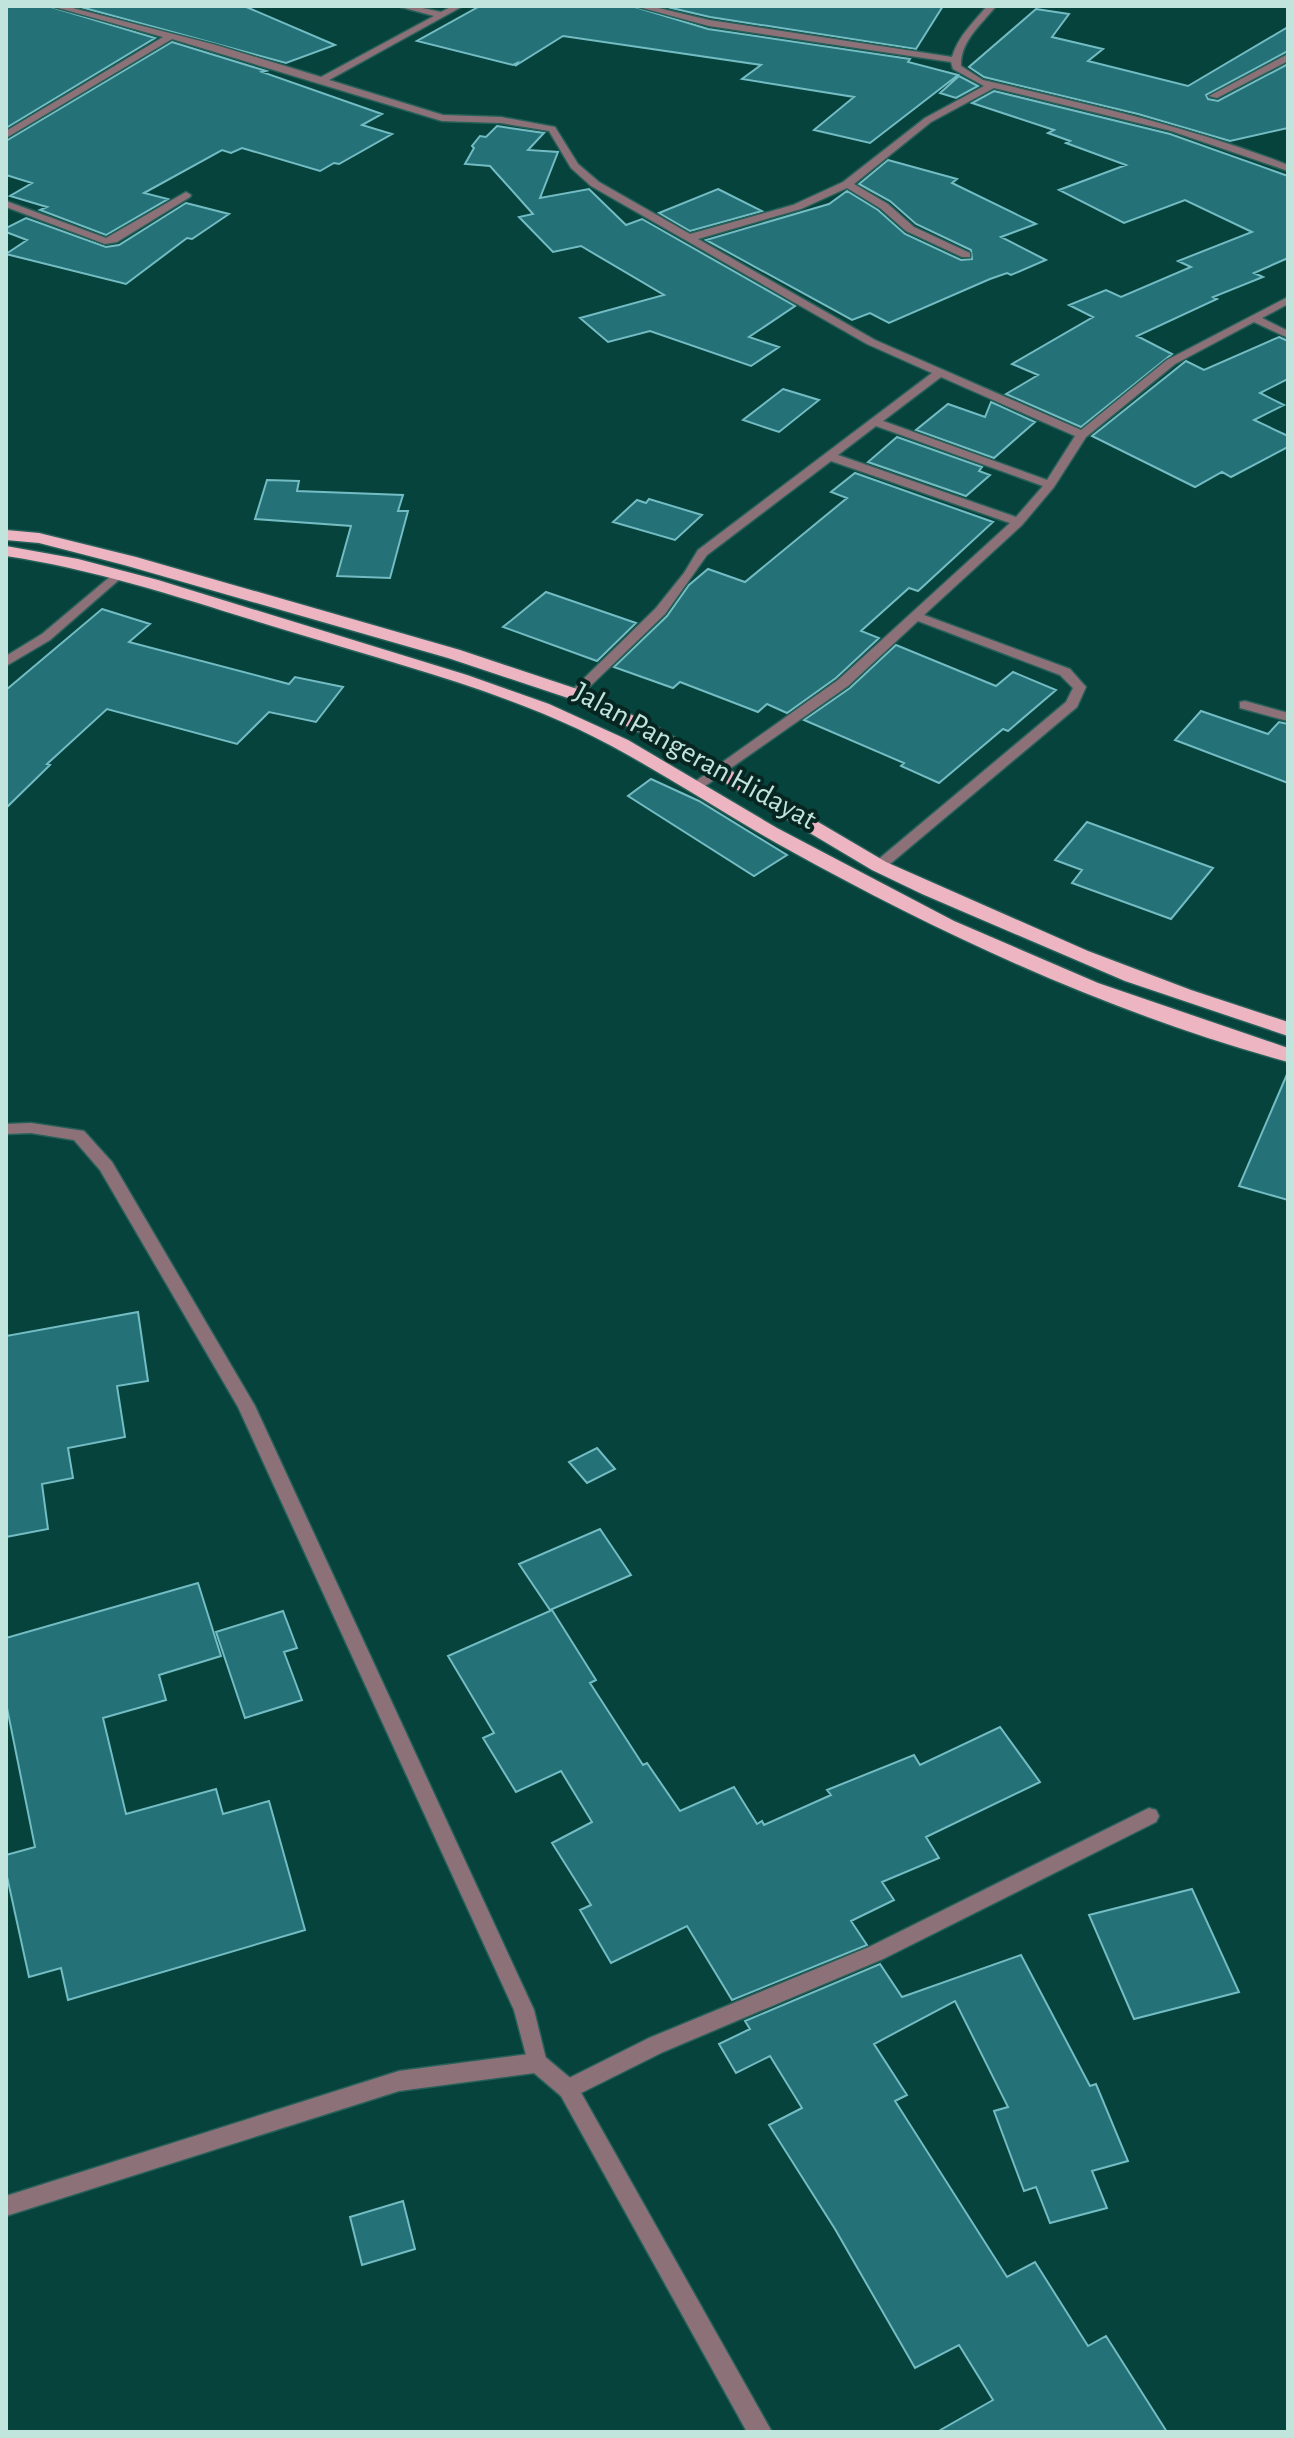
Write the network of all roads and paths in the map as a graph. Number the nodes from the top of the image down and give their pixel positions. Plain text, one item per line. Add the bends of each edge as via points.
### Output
1 (55, 6) edge
2 (401, 6) edge
3 (459, 6) edge
4 (639, 6) edge
5 (688, 6) edge
6 (992, 6) edge
7 (442, 15) junction
8 (674, 17) junction
9 (171, 36) junction
10 (1288, 57) edge
11 (955, 60) junction
12 (319, 82) junction
13 (993, 85) junction
14 (1214, 96) dead end
15 (6, 135) edge
16 (1288, 168) edge
17 (847, 184) junction
18 (186, 195) dead end
19 (6, 204) edge
20 (692, 237) junction
21 (966, 255) dead end
22 (1288, 300) edge
23 (1253, 318) junction
24 (1288, 335) edge
25 (939, 373) junction
26 (875, 422) junction
27 (1082, 435) junction
28 (829, 456) junction
29 (1050, 485) junction
30 (1018, 522) junction
31 (6, 535) edge
32 (6, 551) edge
33 (117, 575) junction
34 (916, 616) junction
35 (6, 662) edge
36 (574, 694) junction
37 (1245, 705) dead end
38 (1288, 717) edge
39 (720, 772) junction
40 (693, 788) junction
41 (879, 866) junction
42 (1288, 1029) edge
43 (1288, 1055) edge
44 (6, 1129) edge
45 (1149, 1816) dead end
46 (537, 2063) junction
47 (568, 2089) junction
48 (6, 2206) edge
49 (760, 2432) edge

1 - 9 street
2 - 7 street
3 - 7 street
4 - 8 street
5 - 8 street
6 - 11 street
7 - 12 street
8 - 11 street
9 - 12 street
9 - 15 street
10 - 14 street
11 - 13 street via 956,67
12 - 20 street via 442,118 552,129 574,166 595,184
13 - 16 street via 1186,130
13 - 17 street via 928,120
17 - 20 street via 797,207
17 - 21 street via 910,229
18 - 19 street via 105,241
20 - 25 street via 871,342
22 - 23 street
23 - 24 street
23 - 27 street via 1171,362
25 - 26 street
25 - 27 street
26 - 28 street
26 - 29 street
27 - 29 street
28 - 30 street
28 - 36 street via 702,553 686,583 657,616
29 - 30 street
30 - 34 street
31 - 36 highway, Jalan Pangeran Hidayat via 130,561
32 - 33 highway, Jalan Pangeran Hidayat
33 - 35 street via 46,637
33 - 40 highway, Jalan Pangeran Hidayat via 433,668 555,712 624,745
34 - 39 street via 843,683
34 - 41 street via 1065,672 1080,687 1072,704
36 - 39 highway, Jalan Pangeran Hidayat
37 - 38 street
39 - 40 street
39 - 41 highway, Jalan Pangeran Hidayat
40 - 43 highway, Jalan Pangeran Hidayat via 903,904 976,938 1098,990
41 - 42 highway, Jalan Pangeran Hidayat via 1114,969
44 - 46 street via 79,1135 106,1166 246,1406 524,2010
45 - 47 street via 876,1953 656,2045
46 - 47 street
46 - 48 street via 399,2081
47 - 49 street

